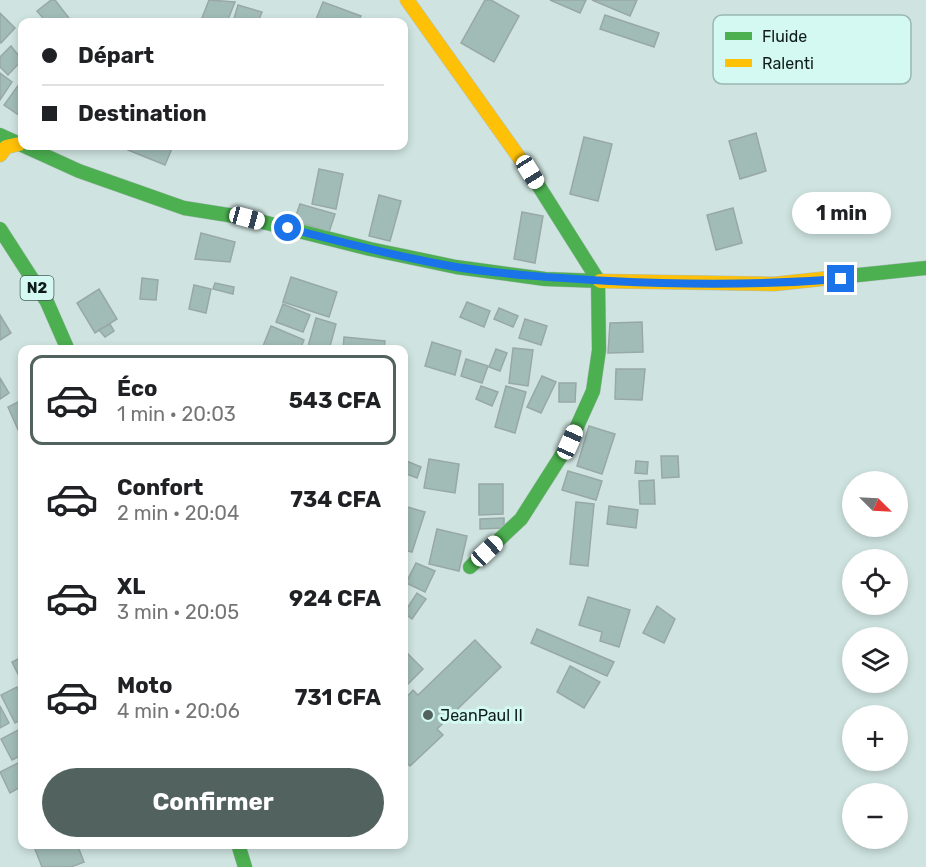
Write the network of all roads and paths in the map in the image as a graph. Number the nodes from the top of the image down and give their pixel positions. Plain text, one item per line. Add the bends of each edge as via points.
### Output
1 (407, 0) edge
2 (0, 135) edge
3 (18, 144) edge
4 (18, 144) edge
5 (33, 150) edge
6 (0, 155) edge
7 (0, 229) edge
8 (926, 268) edge
9 (598, 280) junction
10 (66, 345) edge
11 (470, 567) dead end
12 (239, 849) edge
13 (245, 867) edge

1 - 9 main road via 518,154
2 - 3 main road
4 - 6 main road via 6,147
5 - 9 main road via 125,189 184,208 247,218 456,267 545,279
7 - 10 main road, N2 via 41,293
8 - 9 main road via 774,284
9 - 11 main road via 599,350 593,391 570,442 521,519
12 - 13 main road

